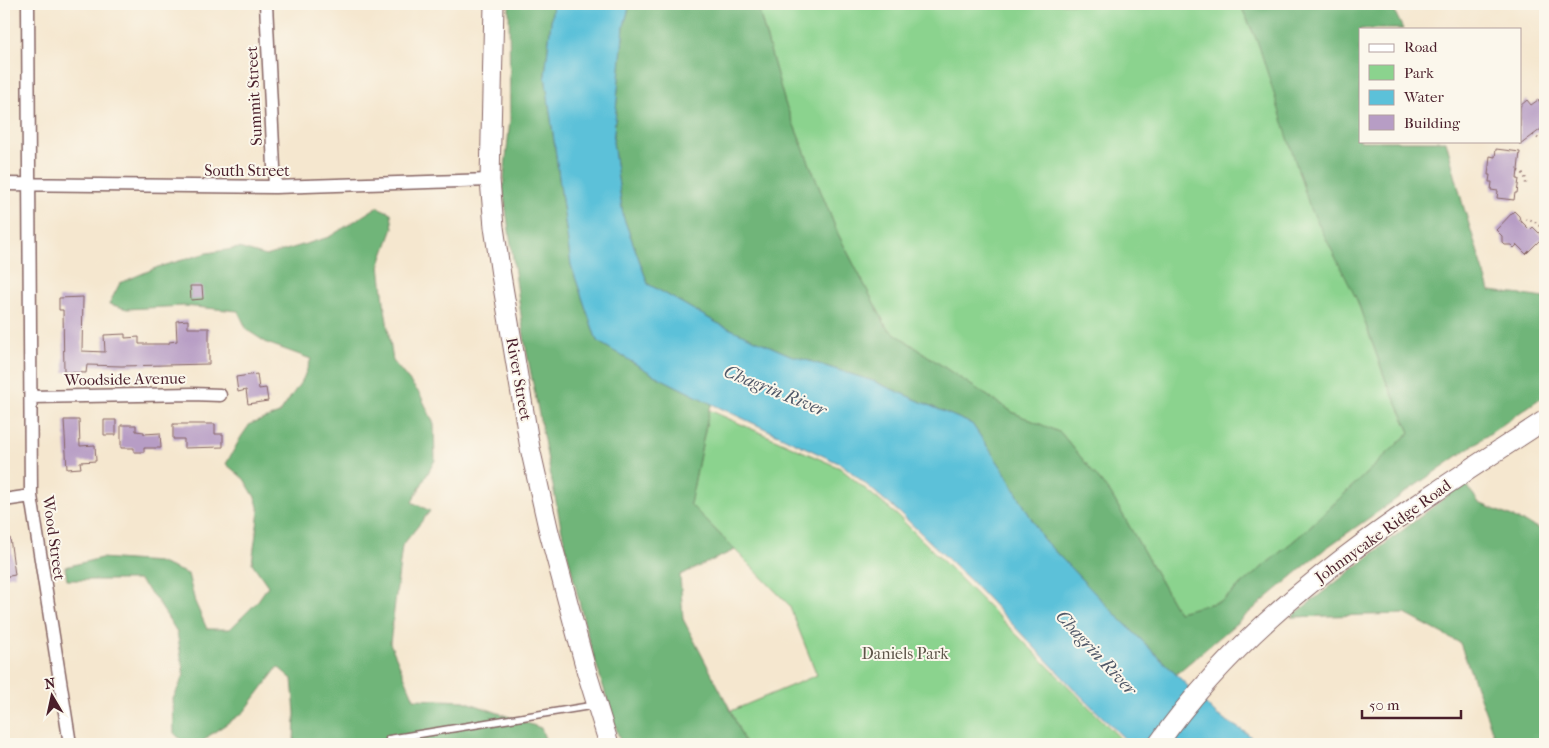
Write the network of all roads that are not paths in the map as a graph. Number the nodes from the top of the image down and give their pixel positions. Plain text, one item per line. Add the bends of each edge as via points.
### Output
1 (28, 4) edge
2 (266, 4) edge
3 (494, 4) edge
4 (490, 180) junction
5 (4, 184) edge
6 (29, 184) junction
7 (275, 187) junction
8 (220, 394) dead end
9 (31, 397) junction
10 (1545, 420) edge
11 (31, 496) junction
12 (4, 500) edge
13 (597, 705) junction
14 (389, 739) dead end
15 (70, 744) edge
16 (610, 744) edge
17 (1158, 744) edge

1 - 6 street, Wood Street
2 - 7 street, Summit Street
3 - 4 main road, River Street
4 - 7 street, South Street
4 - 13 main road, River Street via 501,275 530,448
5 - 6 street, South Street
6 - 7 street, South Street
6 - 9 street, Wood Street
8 - 9 street, Woodside Avenue
9 - 11 street, Wood Street
10 - 17 main road, Johnnycake Ridge Road via 1336,562 1279,609 1232,655
11 - 12 street
11 - 15 street, Wood Street
13 - 14 lane
13 - 16 main road, River Street

